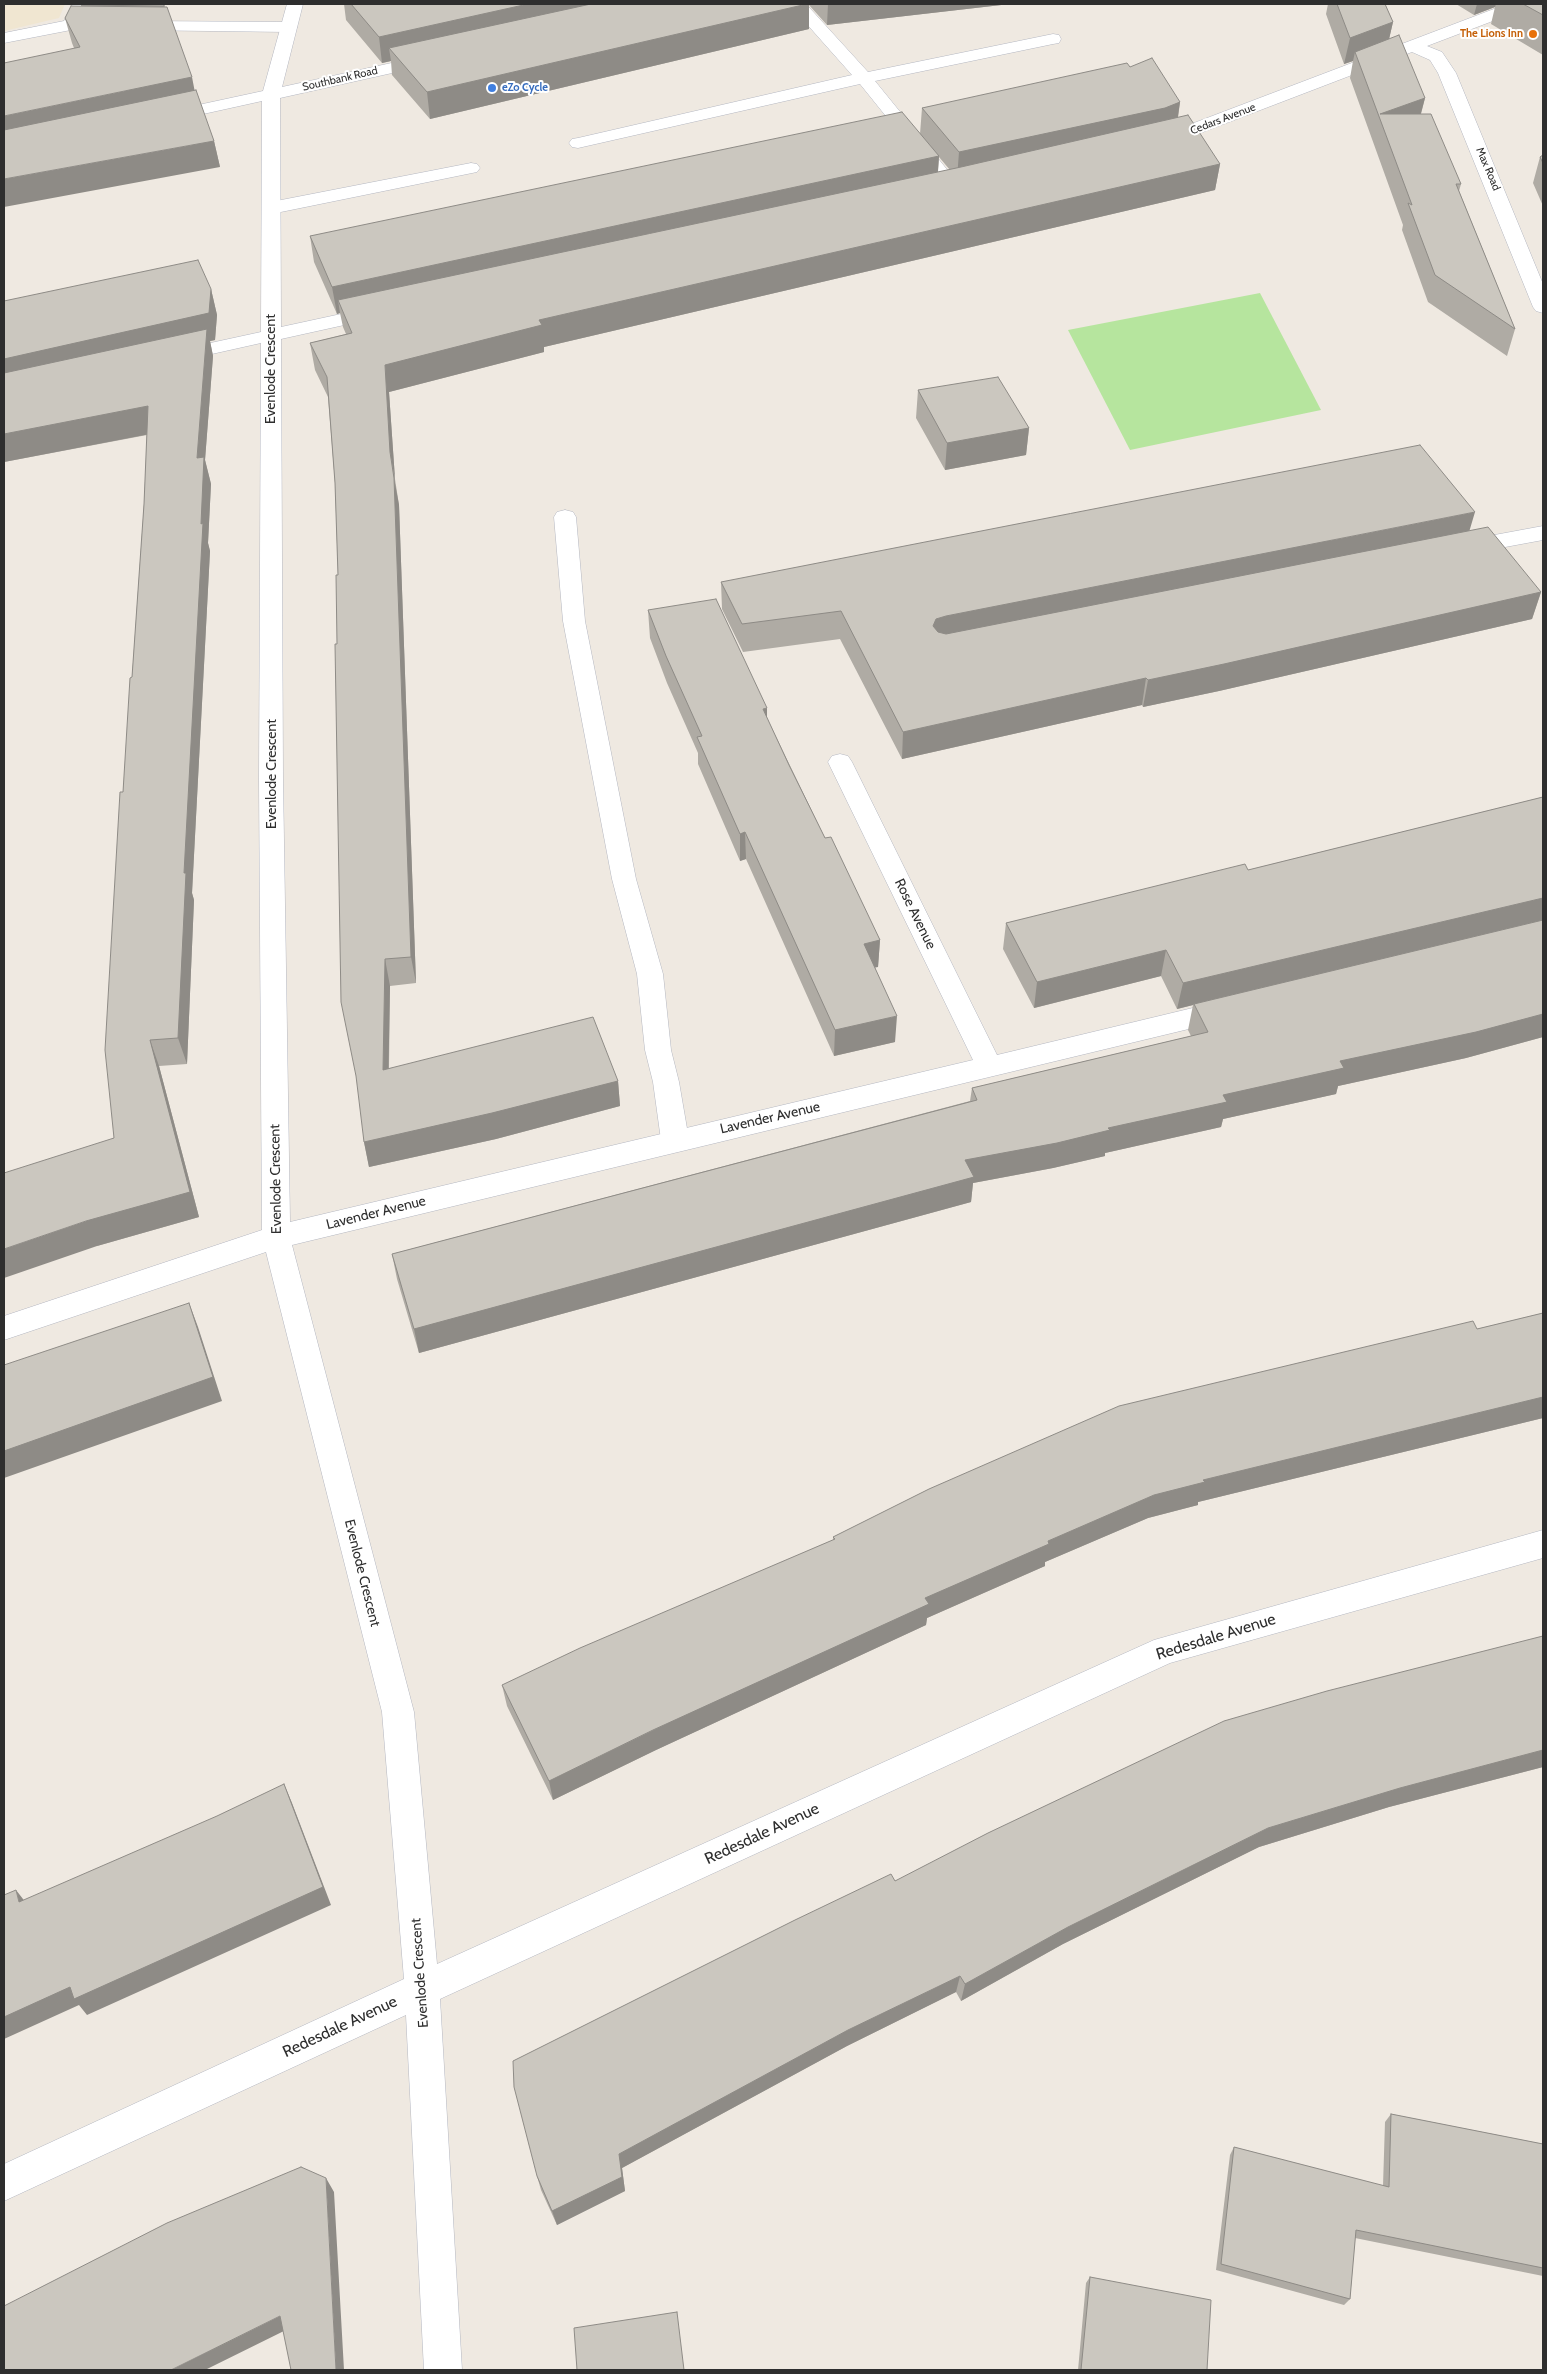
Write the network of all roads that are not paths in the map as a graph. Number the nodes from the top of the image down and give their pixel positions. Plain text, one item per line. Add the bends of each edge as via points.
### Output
1 (81, 4) edge
2 (295, 4) edge
3 (797, 4) edge
4 (1522, 4) edge
5 (70, 25) junction
6 (90, 25) edge
7 (120, 26) edge
8 (289, 27) junction
9 (4, 38) edge
10 (1053, 39) dead end
11 (1414, 46) junction
12 (444, 56) edge
13 (864, 78) junction
14 (271, 95) junction
15 (147, 121) edge
16 (578, 143) dead end
17 (1148, 144) edge
18 (472, 168) dead end
19 (972, 183) edge
20 (953, 188) junction
21 (933, 192) edge
22 (271, 208) junction
23 (1543, 307) edge
24 (396, 308) edge
25 (271, 335) junction
26 (156, 360) edge
27 (565, 517) dead end
28 (1543, 532) edge
29 (1438, 553) edge
30 (840, 762) dead end
31 (1252, 1003) edge
32 (989, 1066) junction
33 (675, 1140) junction
34 (276, 1237) junction
35 (4, 1328) edge
36 (1543, 1544) edge
37 (422, 1989) junction
38 (4, 2183) edge
39 (443, 2370) edge

1 - 5 street
2 - 8 street, Evenlode Crescent
3 - 13 street
4 - 11 street, Cedars Avenue
5 - 6 street
5 - 9 street
7 - 8 street
8 - 14 street, Evenlode Crescent
10 - 13 street
11 - 17 street, Cedars Avenue via 1167,140
11 - 23 street, Max Road via 1436,56 1447,73
12 - 14 street, Southbank Road
13 - 16 street
13 - 20 street
14 - 15 street, Southbank Road
14 - 22 street, Evenlode Crescent
18 - 22 street
19 - 20 street
20 - 21 street
22 - 25 street, Evenlode Crescent
24 - 25 street
25 - 26 street
25 - 34 street, Evenlode Crescent
27 - 33 street via 574,621 624,879 650,974 658,1050
28 - 29 street
30 - 32 street, Rose Avenue
31 - 32 street, Lavender Avenue
32 - 33 street, Lavender Avenue
33 - 34 street, Lavender Avenue
34 - 35 street, Lavender Avenue
34 - 37 street, Evenlode Crescent via 398,1712
36 - 37 street, Redesdale Avenue via 1165,1650
37 - 38 street, Redesdale Avenue
37 - 39 street, Evenlode Crescent

